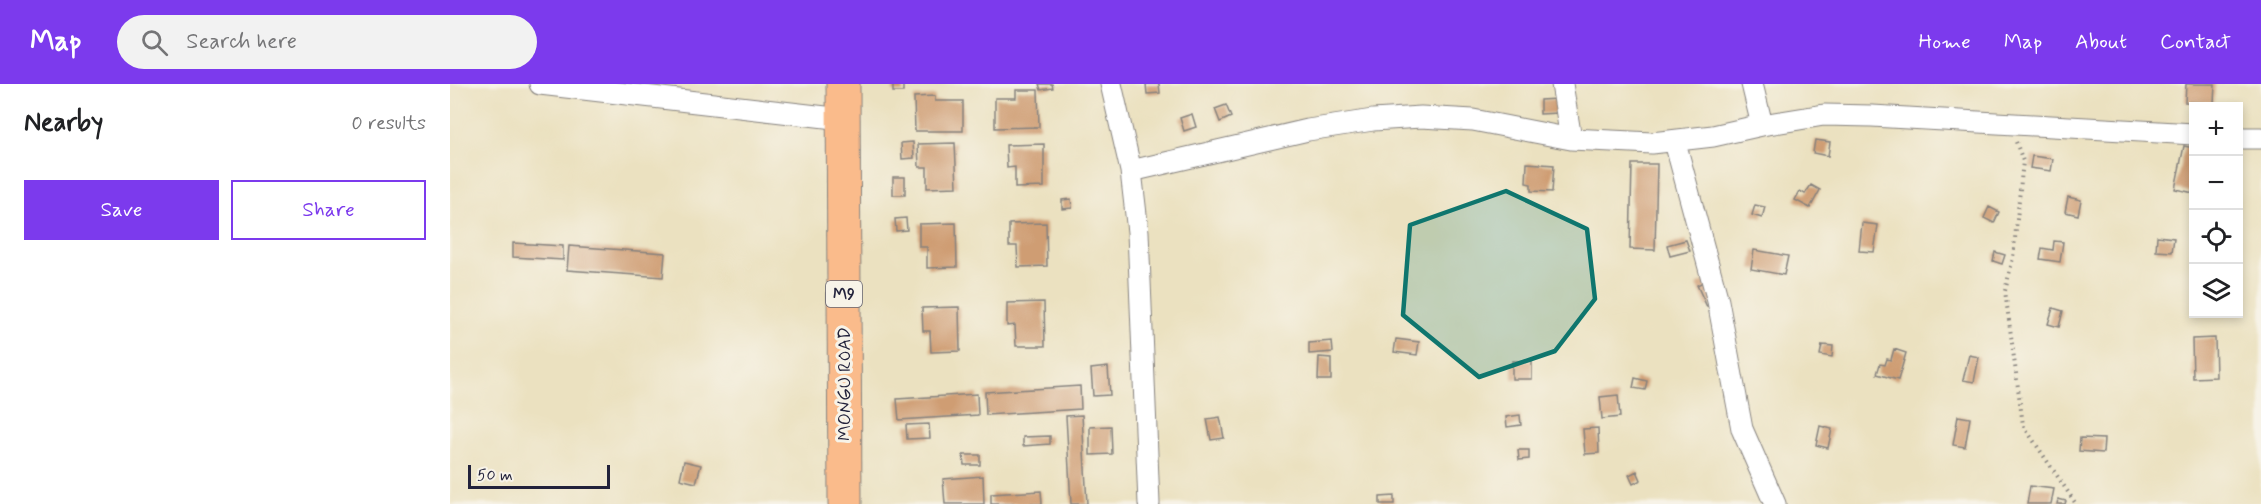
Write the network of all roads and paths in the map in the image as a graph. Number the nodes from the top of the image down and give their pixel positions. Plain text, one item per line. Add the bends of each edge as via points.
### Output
1 (540, 84) edge
2 (843, 84) edge
3 (1111, 84) edge
4 (1562, 84) edge
5 (1752, 84) edge
6 (843, 119) junction
7 (2009, 122) junction
8 (1762, 124) junction
9 (2189, 134) edge
10 (2243, 138) edge
11 (2261, 138) edge
12 (1571, 139) junction
13 (1675, 142) junction
14 (1131, 171) junction
15 (846, 504) edge
16 (1149, 504) edge
17 (1775, 504) edge
18 (2076, 504) edge

1 - 6 street
2 - 6 main road, MONGU ROAD / M9
3 - 14 street
4 - 12 street
5 - 8 street
6 - 15 main road, MONGU ROAD / M9
7 - 8 street via 1824,115
7 - 9 street
7 - 18 path via 2022,161 2013,258 2005,291 2023,425
8 - 13 street
10 - 11 street
12 - 13 street
12 - 14 street via 1473,120 1385,119 1308,130
13 - 17 street via 1718,301 1742,429
14 - 16 street via 1138,232

